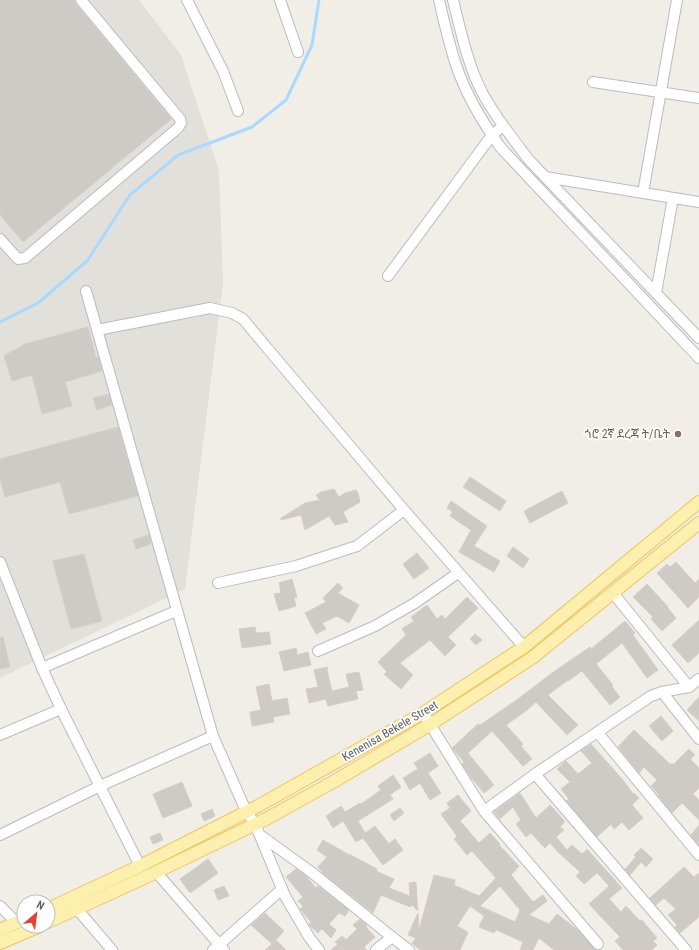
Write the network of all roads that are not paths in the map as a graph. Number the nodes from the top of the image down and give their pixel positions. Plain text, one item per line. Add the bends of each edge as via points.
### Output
1 (81, 0) edge
2 (187, 0) edge
3 (280, 0) edge
4 (439, 0) edge
5 (453, 0) edge
6 (677, 0) edge
7 (298, 52) dead end
8 (593, 82) dead end
9 (660, 92) junction
10 (699, 98) edge
11 (238, 111) dead end
12 (503, 126) junction
13 (492, 135) junction
14 (545, 177) junction
15 (643, 193) junction
16 (673, 198) junction
17 (699, 202) edge
18 (0, 239) edge
19 (388, 276) dead end
20 (86, 291) dead end
21 (656, 293) junction
22 (97, 330) junction
23 (699, 338) edge
24 (699, 358) edge
25 (699, 502) edge
26 (404, 510) junction
27 (699, 523) edge
28 (0, 562) edge
29 (458, 573) junction
30 (218, 583) dead end
31 (613, 593) junction
32 (176, 611) junction
33 (524, 646) junction
34 (318, 651) dead end
35 (42, 668) junction
36 (699, 679) edge
37 (689, 687) junction
38 (662, 692) junction
39 (61, 709) junction
40 (423, 713) junction
41 (431, 724) junction
42 (598, 733) junction
43 (0, 735) edge
44 (213, 736) junction
45 (699, 739) edge
46 (535, 774) junction
47 (100, 786) junction
48 (246, 811) junction
49 (484, 811) junction
50 (257, 829) junction
51 (0, 835) edge
52 (699, 855) edge
53 (140, 866) junction
54 (156, 872) junction
55 (282, 889) junction
56 (56, 905) edge
57 (0, 906) edge
58 (77, 909) junction
59 (16, 918) edge
60 (56, 918) edge
61 (16, 923) edge
62 (0, 930) edge
63 (21, 934) edge
64 (392, 937) junction
65 (0, 943) edge
66 (598, 944) dead end
67 (219, 948) edge
68 (112, 950) edge
69 (319, 950) edge
70 (376, 950) edge
71 (409, 950) edge
72 (686, 950) edge

1 - 18 street via 180,119 180,123 178,128 25,258 18,259
2 - 11 street via 223,71
3 - 7 street
4 - 13 street via 461,78 476,110
5 - 12 street via 470,63 483,93
6 - 9 street
8 - 9 street
9 - 10 street
9 - 15 street
12 - 13 street
12 - 14 street
13 - 19 street
13 - 24 street via 529,179
14 - 15 street
14 - 21 street
15 - 16 street
16 - 17 street
16 - 21 street
20 - 22 street
21 - 23 street
22 - 26 street via 210,308 232,313 243,319
22 - 32 street
25 - 33 main road, Kenenisa Bekele Street
26 - 29 street
26 - 30 street via 357,546 296,566
27 - 31 main road, Kenenisa Bekele Street
28 - 35 street
29 - 33 street
29 - 34 street via 415,603 375,626
31 - 37 street
31 - 41 main road, Kenenisa Bekele Street via 532,658
32 - 35 street
32 - 44 street
33 - 40 main road, Kenenisa Bekele Street
35 - 39 street
36 - 37 street
37 - 38 street
38 - 42 street via 651,696
38 - 45 street
39 - 43 street
39 - 47 street
40 - 41 street
40 - 48 main road, Kenenisa Bekele Street
41 - 49 street
41 - 50 main road, Kenenisa Bekele Street via 268,818
42 - 46 street
42 - 52 street
44 - 47 street
44 - 48 street
46 - 49 street
46 - 72 street
47 - 51 street
47 - 53 street
48 - 50 street
48 - 53 main road, Kenenisa Bekele Street
49 - 66 street
50 - 54 main road, Kenenisa Bekele Street
50 - 55 street
50 - 64 street
53 - 56 main road, Kenenisa Bekele Street
54 - 58 main road, Kenenisa Bekele Street
54 - 67 street
55 - 67 street
55 - 69 street via 309,938
57 - 59 street
58 - 60 main road, Kenenisa Bekele Street
58 - 68 street
61 - 62 main road
63 - 65 main road
64 - 70 street
64 - 71 street

